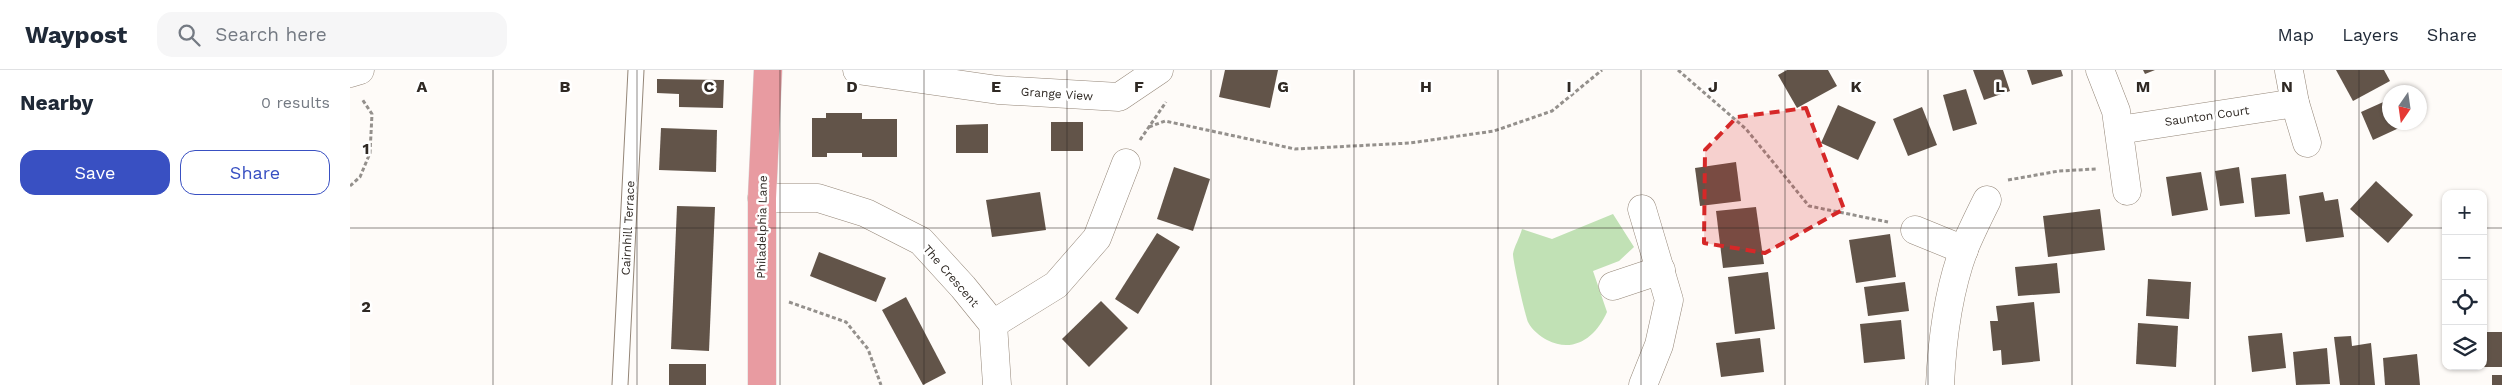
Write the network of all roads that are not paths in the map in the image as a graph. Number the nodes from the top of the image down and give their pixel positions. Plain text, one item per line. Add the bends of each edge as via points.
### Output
1 (636, 70) edge
2 (768, 70) edge
3 (857, 70) edge
4 (1158, 70) edge
5 (2100, 70) edge
6 (2289, 72) dead end
7 (2295, 103) junction
8 (2119, 130) junction
9 (2307, 143) dead end
10 (1126, 163) road end
11 (2125, 179) road end
12 (762, 198) junction
13 (1987, 200) road end
14 (1642, 209) dead end
15 (1915, 230) road end
16 (1964, 250) junction
17 (1661, 270) junction
18 (1614, 286) dead end
19 (993, 324) junction
20 (620, 385) edge
21 (762, 385) edge
22 (997, 385) edge
23 (1643, 385) edge
24 (1940, 385) edge

1 - 20 lane, Cairnhill Terrace
2 - 12 main road, Philadelphia Lane
3 - 4 street, Grange View via 998,90 1119,98
5 - 8 street via 2116,111
6 - 7 street
7 - 8 street, Saunton Court
7 - 9 street
8 - 11 street
10 - 19 street via 1097,238 1056,285
12 - 19 street, The Crescent via 818,198 866,213 921,241
12 - 21 main road, Philadelphia Lane
13 - 16 street
14 - 17 street
15 - 16 street
16 - 24 street via 1947,314
17 - 18 street
17 - 23 street via 1669,300 1659,345
19 - 22 street

